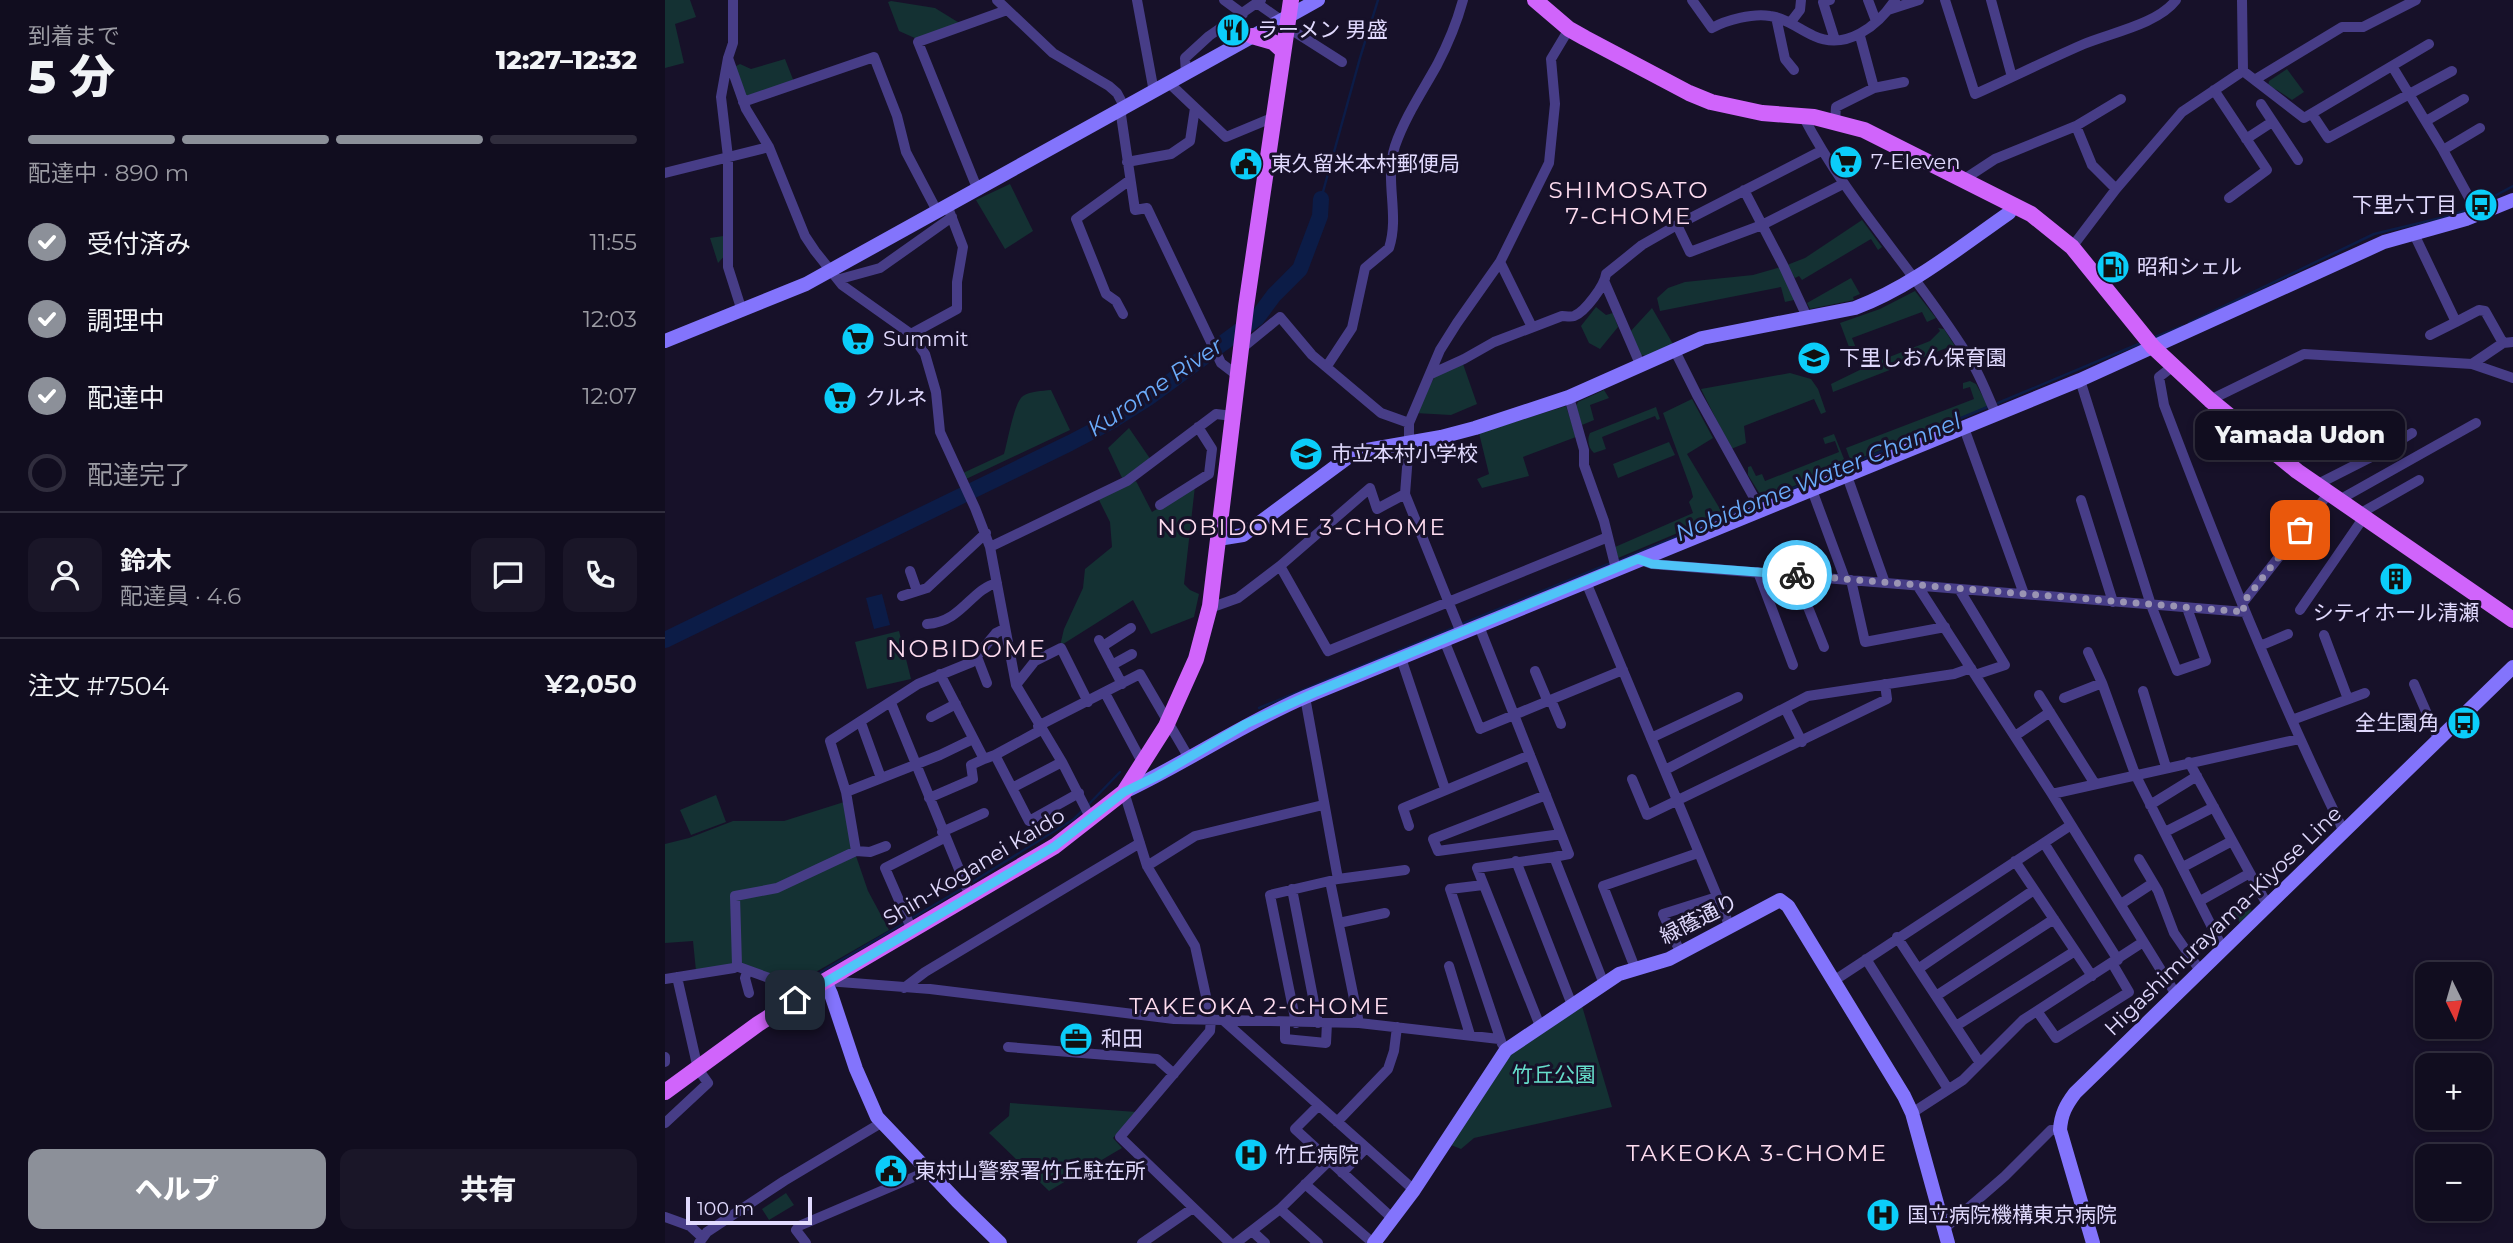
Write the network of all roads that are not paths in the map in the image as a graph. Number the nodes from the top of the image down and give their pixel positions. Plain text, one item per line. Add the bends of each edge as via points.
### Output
1 (733, 0) edge
2 (997, 0) edge
3 (1137, 0) edge
4 (1224, 0) edge
5 (1318, 0) edge
6 (1463, 0) edge
7 (1535, 0) edge
8 (1692, 0) edge
9 (1801, 0) edge
10 (1830, 0) edge
11 (1868, 0) edge
12 (1895, 0) edge
13 (1920, 0) edge
14 (1945, 0) edge
15 (1991, 0) edge
16 (2176, 0) edge
17 (2242, 0) edge
18 (2416, 0) edge
19 (1260, 2) edge
20 (1007, 10) junction
21 (1888, 10) junction
22 (1243, 14) junction
23 (1287, 16) edge
24 (1776, 17) junction
25 (1876, 21) junction
26 (1790, 23) junction
27 (1569, 29) junction
28 (1252, 36) junction
29 (1860, 36) junction
30 (1835, 40) junction
31 (2429, 44) dead end
32 (1283, 51) junction
33 (728, 58) junction
34 (1342, 62) dead end
35 (2392, 66) junction
36 (1794, 70) dead end
37 (2243, 71) junction
38 (2452, 71) dead end
39 (1186, 73) junction
40 (2012, 78) junction
41 (2256, 79) junction
42 (1904, 82) dead end
43 (1169, 83) junction
44 (1874, 88) junction
45 (2214, 90) junction
46 (1154, 92) junction
47 (2409, 94) junction
48 (2121, 99) dead end
49 (2465, 99) dead end
50 (743, 102) junction
51 (2261, 104) dead end
52 (1124, 106) junction
53 (1195, 108) junction
54 (2312, 114) junction
55 (1803, 116) junction
56 (1274, 117) junction
57 (1835, 121) junction
58 (2426, 121) junction
59 (2272, 122) junction
60 (2076, 126) junction
61 (2480, 128) dead end
62 (2246, 139) junction
63 (769, 147) junction
64 (2443, 150) junction
65 (1821, 151) junction
66 (728, 158) junction
67 (2298, 160) dead end
68 (1128, 162) junction
69 (665, 173) edge
70 (1130, 180) junction
71 (1963, 180) junction
72 (1843, 184) junction
73 (977, 188) junction
74 (2116, 189) junction
75 (1744, 190) junction
76 (2229, 198) dead end
77 (2513, 200) edge
78 (2014, 205) junction
79 (2476, 209) junction
80 (945, 211) junction
81 (1677, 225) junction
82 (1762, 225) junction
83 (2414, 234) junction
84 (2072, 247) junction
85 (1500, 262) junction
86 (835, 275) junction
87 (1913, 279) junction
88 (1605, 284) junction
89 (742, 311) junction
90 (1123, 314) dead end
91 (1807, 317) junction
92 (2456, 322) junction
93 (1532, 327) junction
94 (911, 334) junction
95 (2430, 335) dead end
96 (665, 341) edge
97 (2508, 343) edge
98 (1242, 345) junction
99 (2153, 347) junction
100 (1674, 349) junction
101 (1640, 364) junction
102 (2472, 364) junction
103 (1327, 366) junction
104 (2172, 367) junction
105 (1431, 374) junction
106 (1237, 376) junction
107 (2513, 378) edge
108 (2080, 380) junction
109 (1569, 397) junction
110 (2210, 400) junction
111 (1996, 414) junction
112 (1233, 416) junction
113 (2381, 419) dead end
114 (1409, 423) junction
115 (2476, 423) dead end
116 (1198, 428) junction
117 (1963, 428) junction
118 (2412, 433) dead end
119 (1409, 442) junction
120 (2395, 443) junction
121 (1847, 476) junction
122 (2419, 480) dead end
123 (1812, 490) junction
124 (2328, 493) junction
125 (1405, 494) junction
126 (2081, 500) dead end
127 (1160, 505) dead end
128 (1759, 506) junction
129 (2361, 515) junction
130 (986, 533) junction
131 (1608, 537) junction
132 (1218, 539) junction
133 (991, 547) junction
134 (1638, 559) junction
135 (1616, 565) junction
136 (1279, 566) junction
137 (910, 571) dead end
138 (1758, 572) junction
139 (1795, 575) junction
140 (1848, 580) junction
141 (1586, 582) junction
142 (997, 583) junction
143 (1885, 583) junction
144 (1917, 585) junction
145 (1959, 589) junction
146 (917, 591) junction
147 (2024, 594) junction
148 (902, 596) dead end
149 (2113, 602) junction
150 (1449, 603) junction
151 (2151, 605) junction
152 (1210, 608) junction
153 (2187, 608) junction
154 (2243, 608) junction
155 (2300, 610) dead end
156 (2513, 620) edge
157 (927, 624) dead end
158 (1479, 626) junction
159 (1945, 627) junction
160 (1005, 628) junction
161 (1131, 628) dead end
162 (1459, 628) junction
163 (2288, 634) dead end
164 (2324, 635) dead end
165 (1444, 640) junction
166 (2260, 646) junction
167 (1824, 647) dead end
168 (2088, 652) dead end
169 (1132, 654) dead end
170 (977, 657) junction
171 (1401, 658) junction
172 (1112, 665) junction
173 (1793, 665) dead end
174 (2513, 667) edge
175 (1623, 670) junction
176 (1535, 671) dead end
177 (1973, 672) junction
178 (940, 674) junction
179 (987, 683) dead end
180 (2102, 683) junction
181 (1122, 684) junction
182 (1885, 684) junction
183 (2414, 684) dead end
184 (1016, 685) junction
185 (2143, 691) dead end
186 (1105, 693) junction
187 (2365, 693) dead end
188 (2039, 695) dead end
189 (1305, 697) junction
190 (1738, 697) dead end
191 (2064, 698) dead end
192 (2348, 699) junction
193 (1549, 701) junction
194 (1088, 702) junction
195 (891, 703) junction
196 (956, 704) junction
197 (1784, 708) junction
198 (2050, 712) junction
199 (1514, 715) junction
200 (932, 717) dead end
201 (2291, 720) junction
202 (1168, 721) junction
203 (861, 723) junction
204 (1561, 724) dead end
205 (1039, 728) junction
206 (2015, 736) junction
207 (973, 738) junction
208 (1651, 738) junction
209 (2299, 739) junction
210 (2438, 739) junction
211 (1802, 742) junction
212 (1530, 755) junction
213 (990, 757) junction
214 (1189, 758) junction
215 (1142, 761) junction
216 (1062, 762) junction
217 (2189, 762) junction
218 (915, 765) junction
219 (2166, 767) junction
220 (1665, 769) junction
221 (2134, 774) junction
222 (2197, 776) junction
223 (881, 778) junction
224 (1632, 779) dead end
225 (2095, 784) junction
226 (1012, 788) junction
227 (1445, 789) junction
228 (846, 792) junction
229 (1124, 792) junction
230 (1079, 793) junction
231 (2052, 794) junction
232 (1546, 795) junction
233 (929, 798) junction
234 (1677, 801) junction
235 (1323, 805) junction
236 (2150, 805) junction
237 (2214, 807) junction
238 (1088, 811) junction
239 (984, 813) dead end
240 (2071, 825) junction
241 (1409, 826) dead end
242 (2165, 832) junction
243 (2344, 832) junction
244 (1561, 834) junction
245 (943, 835) junction
246 (2232, 841) junction
247 (1140, 843) junction
248 (2044, 843) junction
249 (886, 846) dead end
250 (856, 851) junction
251 (1698, 853) junction
252 (1554, 856) junction
253 (2139, 859) dead end
254 (1516, 861) junction
255 (2015, 861) junction
256 (1147, 866) junction
257 (2183, 867) junction
258 (1405, 870) dead end
259 (2250, 873) junction
260 (1334, 880) junction
261 (2153, 883) junction
262 (1483, 885) junction
263 (967, 889) junction
264 (1291, 889) junction
265 (2034, 890) junction
266 (1717, 897) junction
267 (2200, 901) junction
268 (2122, 904) junction
269 (2268, 906) junction
270 (1385, 913) dead end
271 (2054, 919) junction
272 (1339, 923) junction
273 (909, 924) junction
274 (1730, 927) junction
275 (1897, 937) junction
276 (2143, 942) junction
277 (2224, 949) junction
278 (2075, 951) junction
279 (1681, 954) junction
280 (1866, 959) junction
281 (2115, 961) junction
282 (736, 966) junction
283 (1449, 966) dead end
284 (1635, 968) junction
285 (1918, 969) junction
286 (747, 972) junction
287 (2201, 972) junction
288 (2092, 976) junction
289 (677, 977) junction
290 (804, 978) dead end
291 (665, 979) edge
292 (1835, 980) junction
293 (825, 981) junction
294 (1604, 984) junction
295 (904, 988) junction
296 (749, 993) dead end
297 (1936, 996) junction
298 (2177, 996) junction
299 (1572, 1005) junction
300 (2036, 1011) junction
301 (1211, 1019) junction
302 (1223, 1020) junction
303 (1291, 1023) junction
304 (1322, 1023) junction
305 (1359, 1023) junction
306 (1540, 1026) junction
307 (1956, 1026) junction
308 (1397, 1027) junction
309 (1470, 1035) junction
310 (1503, 1044) junction
311 (1008, 1047) dead end
312 (697, 1062) junction
313 (1980, 1063) junction
314 (1174, 1074) junction
315 (1948, 1089) junction
316 (665, 1093) edge
317 (1318, 1106) junction
318 (1912, 1112) junction
319 (1337, 1122) junction
320 (665, 1123) edge
321 (881, 1123) junction
322 (2060, 1130) junction
323 (1365, 1149) junction
324 (1329, 1161) junction
325 (928, 1171) junction
326 (1342, 1173) junction
327 (1305, 1184) junction
328 (1414, 1190) junction
329 (1193, 1208) junction
330 (1280, 1209) junction
331 (665, 1217) edge
332 (1392, 1218) junction
333 (1252, 1231) junction
334 (1946, 1236) edge
335 (701, 1240) edge
336 (805, 1243) edge
337 (1000, 1243) edge
338 (1142, 1243) edge
339 (1230, 1243) edge
340 (1235, 1243) edge
341 (1265, 1243) edge
342 (1318, 1243) edge
343 (1374, 1243) edge
344 (2093, 1243) edge

1 - 33 street via 733,43
2 - 20 street
3 - 46 street
4 - 22 street
5 - 23 street
6 - 103 street via 1447,43 1394,149 1389,248 1365,268 1352,328
7 - 27 main road
8 - 24 street via 1712,28 1760,15
9 - 26 street
10 - 30 street via 1823,2
11 - 25 street
12 - 21 street
13 - 21 street
14 - 40 street via 1975,94
15 - 40 street
16 - 40 street via 2170,8 2118,34 2087,43
17 - 37 street
18 - 41 street via 2363,27 2342,26
19 - 22 street
19 - 23 street
20 - 52 street via 1053,53 1109,86
20 - 73 street via 918,42
21 - 25 street
22 - 39 street via 1185,58
23 - 28 street
23 - 32 main road, Shin-Koganei Kaido
23 - 34 street
24 - 26 street
24 - 36 street via 1785,59
25 - 29 street
26 - 30 street via 1815,37
27 - 55 main road via 1700,97 1734,108
27 - 85 street via 1551,59 1555,104 1549,163
28 - 32 main road via 1273,42
28 - 39 street
29 - 30 street
29 - 44 street
31 - 35 street
32 - 56 main road, Shin-Koganei Kaido
33 - 50 street
33 - 66 street via 721,97
35 - 47 street
35 - 54 street
37 - 41 street
37 - 45 street
38 - 47 street
39 - 43 street
41 - 54 street via 2304,118
42 - 44 street
43 - 46 street
43 - 53 street
44 - 57 street via 1836,107
45 - 62 street
45 - 74 street via 2182,112
46 - 52 street
47 - 54 street via 2328,138
47 - 58 street
48 - 60 street
49 - 58 street
50 - 63 street
50 - 80 street via 874,57 906,152
51 - 59 street
52 - 68 street via 1121,115
52 - 73 street
53 - 56 street via 1226,137
53 - 68 street via 1190,141 1171,154
55 - 57 main road
55 - 65 street
56 - 98 main road, Shin-Koganei Kaido
57 - 71 main road via 1864,130
58 - 64 street
59 - 62 street
59 - 67 street
60 - 71 street via 1995,159
60 - 74 street via 2092,165
61 - 64 street
62 - 76 street via 2267,170
63 - 66 street
63 - 86 street via 805,236
64 - 79 street
65 - 72 street
65 - 75 street
66 - 69 street
66 - 89 street via 728,267
68 - 70 street
70 - 90 street via 1076,219 1106,293
70 - 106 street via 1135,210 1147,208 1221,363
71 - 78 main road
72 - 82 street
72 - 87 street
73 - 80 street
74 - 84 street
75 - 81 street
75 - 82 street
77 - 79 street
78 - 84 main road
78 - 87 street
79 - 83 street
80 - 86 street
80 - 86 street via 880,268
80 - 94 street via 963,247 957,309
81 - 82 street via 1690,252
81 - 88 street via 1606,274
82 - 91 street
83 - 92 street
83 - 99 street via 2384,242
84 - 99 main road
85 - 93 street
85 - 105 street via 1440,350
86 - 89 street
86 - 94 street via 842,285
87 - 91 street via 1855,309
87 - 111 street via 1970,359
88 - 93 street via 1580,312
88 - 101 street
89 - 96 street
91 - 100 street via 1702,338
92 - 95 street
92 - 97 street via 2484,311
93 - 105 street
94 - 130 street via 925,354 936,392 940,432
97 - 102 street
98 - 103 street via 1280,317
98 - 106 main road, Shin-Koganei Kaido
99 - 104 main road
99 - 108 street
100 - 101 street
100 - 128 street
101 - 109 street
102 - 107 street
102 - 110 street via 2304,354
103 - 114 street via 1381,413
104 - 110 main road
104 - 154 street via 2159,377 2164,405
105 - 114 street
106 - 112 main road, Shin-Koganei Kaido
108 - 111 street
108 - 151 street
109 - 119 street via 1475,428
109 - 131 street via 1584,465
110 - 124 main road
111 - 117 street
112 - 116 street via 1216,414
112 - 132 main road, Shin-Koganei Kaido
113 - 120 street
114 - 119 street
115 - 124 street
116 - 127 street via 1212,449 1209,474
116 - 133 street via 1127,481
117 - 121 street
117 - 147 street
118 - 120 street
119 - 125 street
119 - 132 street via 1347,458 1244,535
120 - 124 street
121 - 123 street
121 - 143 street
122 - 129 street
123 - 128 street
123 - 140 street
124 - 129 main road
124 - 154 street
125 - 136 street via 1377,509 1370,488
125 - 150 street
126 - 149 street
128 - 134 street
129 - 155 street
129 - 156 main road
130 - 133 street
130 - 146 street via 927,588
131 - 135 street
131 - 150 street
132 - 152 main road, Shin-Koganei Kaido
133 - 142 street
134 - 135 street
134 - 138 street
135 - 141 street
136 - 150 street via 1328,652
136 - 152 street via 1238,598
137 - 146 street
138 - 139 street
138 - 173 street
139 - 140 street
139 - 167 street
140 - 143 street
140 - 159 street via 1865,642
141 - 158 street
141 - 175 street
142 - 157 street via 989,584 957,615
142 - 160 street
143 - 144 street
144 - 145 street
144 - 159 street
145 - 147 street
145 - 177 street via 2004,665
146 - 148 street
147 - 149 street
149 - 151 street
150 - 162 street
151 - 153 street
151 - 153 street via 2177,671 2206,662
152 - 202 main road, Shin-Koganei Kaido via 1196,659
153 - 154 street
154 - 166 street
158 - 162 street
158 - 199 street
159 - 177 street
160 - 170 street
160 - 184 street
161 - 172 street via 1101,643
162 - 165 street
163 - 166 street
164 - 192 street
165 - 171 street
165 - 199 street via 1480,729
166 - 201 street
168 - 180 street
169 - 172 street
170 - 178 street
170 - 179 street
171 - 189 street
171 - 227 street
172 - 181 street
174 - 210 street, Higashimurayama-Kiyose Line
175 - 193 street
175 - 208 street
176 - 193 street
177 - 182 street
177 - 206 street
178 - 195 street
178 - 196 street
180 - 191 street
180 - 221 street
181 - 186 street
181 - 202 street via 1140,674
182 - 197 street via 1808,696
182 - 211 street via 1887,699
183 - 210 street
184 - 194 street via 1035,662 1061,648
184 - 205 street
185 - 219 street
186 - 194 street
186 - 215 street
187 - 192 street
188 - 198 street
189 - 214 street via 1246,724
189 - 235 street
190 - 208 street
192 - 201 street
193 - 199 street
193 - 204 street
194 - 205 street
195 - 203 street
195 - 218 street
196 - 200 street
196 - 207 street
197 - 211 street
197 - 220 street
198 - 206 street
198 - 225 street
199 - 212 street
201 - 209 street
202 - 214 street
202 - 215 main road, Shin-Koganei Kaido
203 - 223 street
203 - 228 street via 830,741
205 - 213 street
205 - 216 street
206 - 231 street
207 - 213 street
207 - 218 street
208 - 220 street
209 - 217 street
209 - 243 street
210 - 243 street, Higashimurayama-Kiyose Line
211 - 234 street
212 - 227 street
212 - 232 street
213 - 226 street
213 - 233 street via 971,765 973,779
214 - 229 street
215 - 229 main road, Shin-Koganei Kaido
216 - 226 street
216 - 230 street
217 - 219 street
217 - 222 street
218 - 223 street
218 - 233 street
219 - 221 street
220 - 234 street
221 - 225 street
221 - 236 street
222 - 236 street
222 - 237 street
223 - 228 street
224 - 234 street via 1647,815
225 - 231 street
226 - 230 street via 1029,821
227 - 241 street via 1403,808
228 - 250 street
229 - 238 main road, Shin-Koganei Kaido
229 - 247 street
230 - 238 street
231 - 240 street
232 - 244 street
232 - 244 street via 1433,839 1438,851
233 - 245 street
234 - 251 street
235 - 256 street via 1195,836
235 - 260 street
236 - 242 street
237 - 242 street
237 - 246 street
238 - 263 main road, Shin-Koganei Kaido via 1055,846
239 - 245 street
240 - 248 street
240 - 268 street
242 - 257 street
243 - 269 street, Higashimurayama-Kiyose Line
244 - 252 street via 1569,854
245 - 263 street
245 - 273 street via 885,868
246 - 257 street
246 - 259 street
247 - 256 street
247 - 295 street
248 - 255 street
248 - 281 street
249 - 250 street
250 - 282 street via 777,888 735,896
251 - 266 street
251 - 284 street via 1604,887
252 - 254 street
252 - 294 street
253 - 261 street
254 - 262 street via 1476,868
254 - 299 street
255 - 265 street
255 - 275 street
256 - 301 street via 1195,946
257 - 267 street
258 - 260 street
259 - 267 street
259 - 269 street
260 - 264 street
260 - 272 street
261 - 268 street
261 - 287 street via 2174,933
262 - 306 street
262 - 310 street via 1450,889
263 - 273 main road, Shin-Koganei Kaido
264 - 303 street via 1270,895
264 - 304 street
265 - 271 street
265 - 285 street
266 - 274 street
266 - 279 street via 1663,914
267 - 277 street
268 - 276 street
269 - 277 street, Higashimurayama-Kiyose Line
270 - 272 street
271 - 278 street
271 - 297 street
272 - 305 street
273 - 293 main road, Shin-Koganei Kaido
274 - 279 street, 緑蔭通り
274 - 292 street, 緑蔭通り via 1780,900 1785,902
275 - 280 street
275 - 285 street
276 - 281 street
276 - 298 street
277 - 287 street, Higashimurayama-Kiyose Line
278 - 288 street
278 - 307 street
279 - 284 street, 緑蔭通り
280 - 292 street
280 - 315 street
281 - 288 street
281 - 300 street via 2129,992 2056,1038
282 - 286 street
282 - 289 street
283 - 309 street
284 - 294 street, 緑蔭通り
285 - 297 street
286 - 290 street via 769,978
286 - 296 street
287 - 298 street, Higashimurayama-Kiyose Line
288 - 300 street
289 - 291 street
289 - 312 street
292 - 318 street, 緑蔭通り
293 - 295 street
293 - 312 main road, Shin-Koganei Kaido
293 - 321 street via 860,1080
294 - 299 street, 緑蔭通り
295 - 301 street via 1174,1019
297 - 307 street
298 - 322 street, Higashimurayama-Kiyose Line via 2075,1093 2061,1116
299 - 306 street, 緑蔭通り
300 - 313 street
301 - 302 street
301 - 314 street via 1209,1031
302 - 303 street
302 - 317 street
303 - 304 street
303 - 304 street via 1285,1039 1326,1043
304 - 305 street
305 - 308 street
306 - 310 street, 緑蔭通り
307 - 313 street
308 - 309 street
308 - 319 street via 1388,1069
309 - 310 street
310 - 328 street, 緑蔭通り
311 - 314 street via 1157,1059
312 - 316 main road, Shin-Koganei Kaido
312 - 320 street via 708,1083
313 - 315 street
314 - 329 street via 1120,1137
315 - 318 street
317 - 319 street
317 - 324 street via 1295,1129
318 - 334 street, 緑蔭通り
319 - 323 street
321 - 325 street
321 - 335 street via 784,1181
322 - 334 street via 2051,1130
322 - 344 street
323 - 326 street
323 - 328 street
324 - 326 street
324 - 327 street
325 - 336 street via 799,1226 797,1234
325 - 337 street
326 - 332 street
327 - 330 street
327 - 343 street
328 - 332 street, 緑蔭通り
329 - 338 street
329 - 339 street
330 - 333 street
330 - 342 street
331 - 335 street via 690,1226
332 - 343 street, 緑蔭通り
333 - 340 street
333 - 341 street

